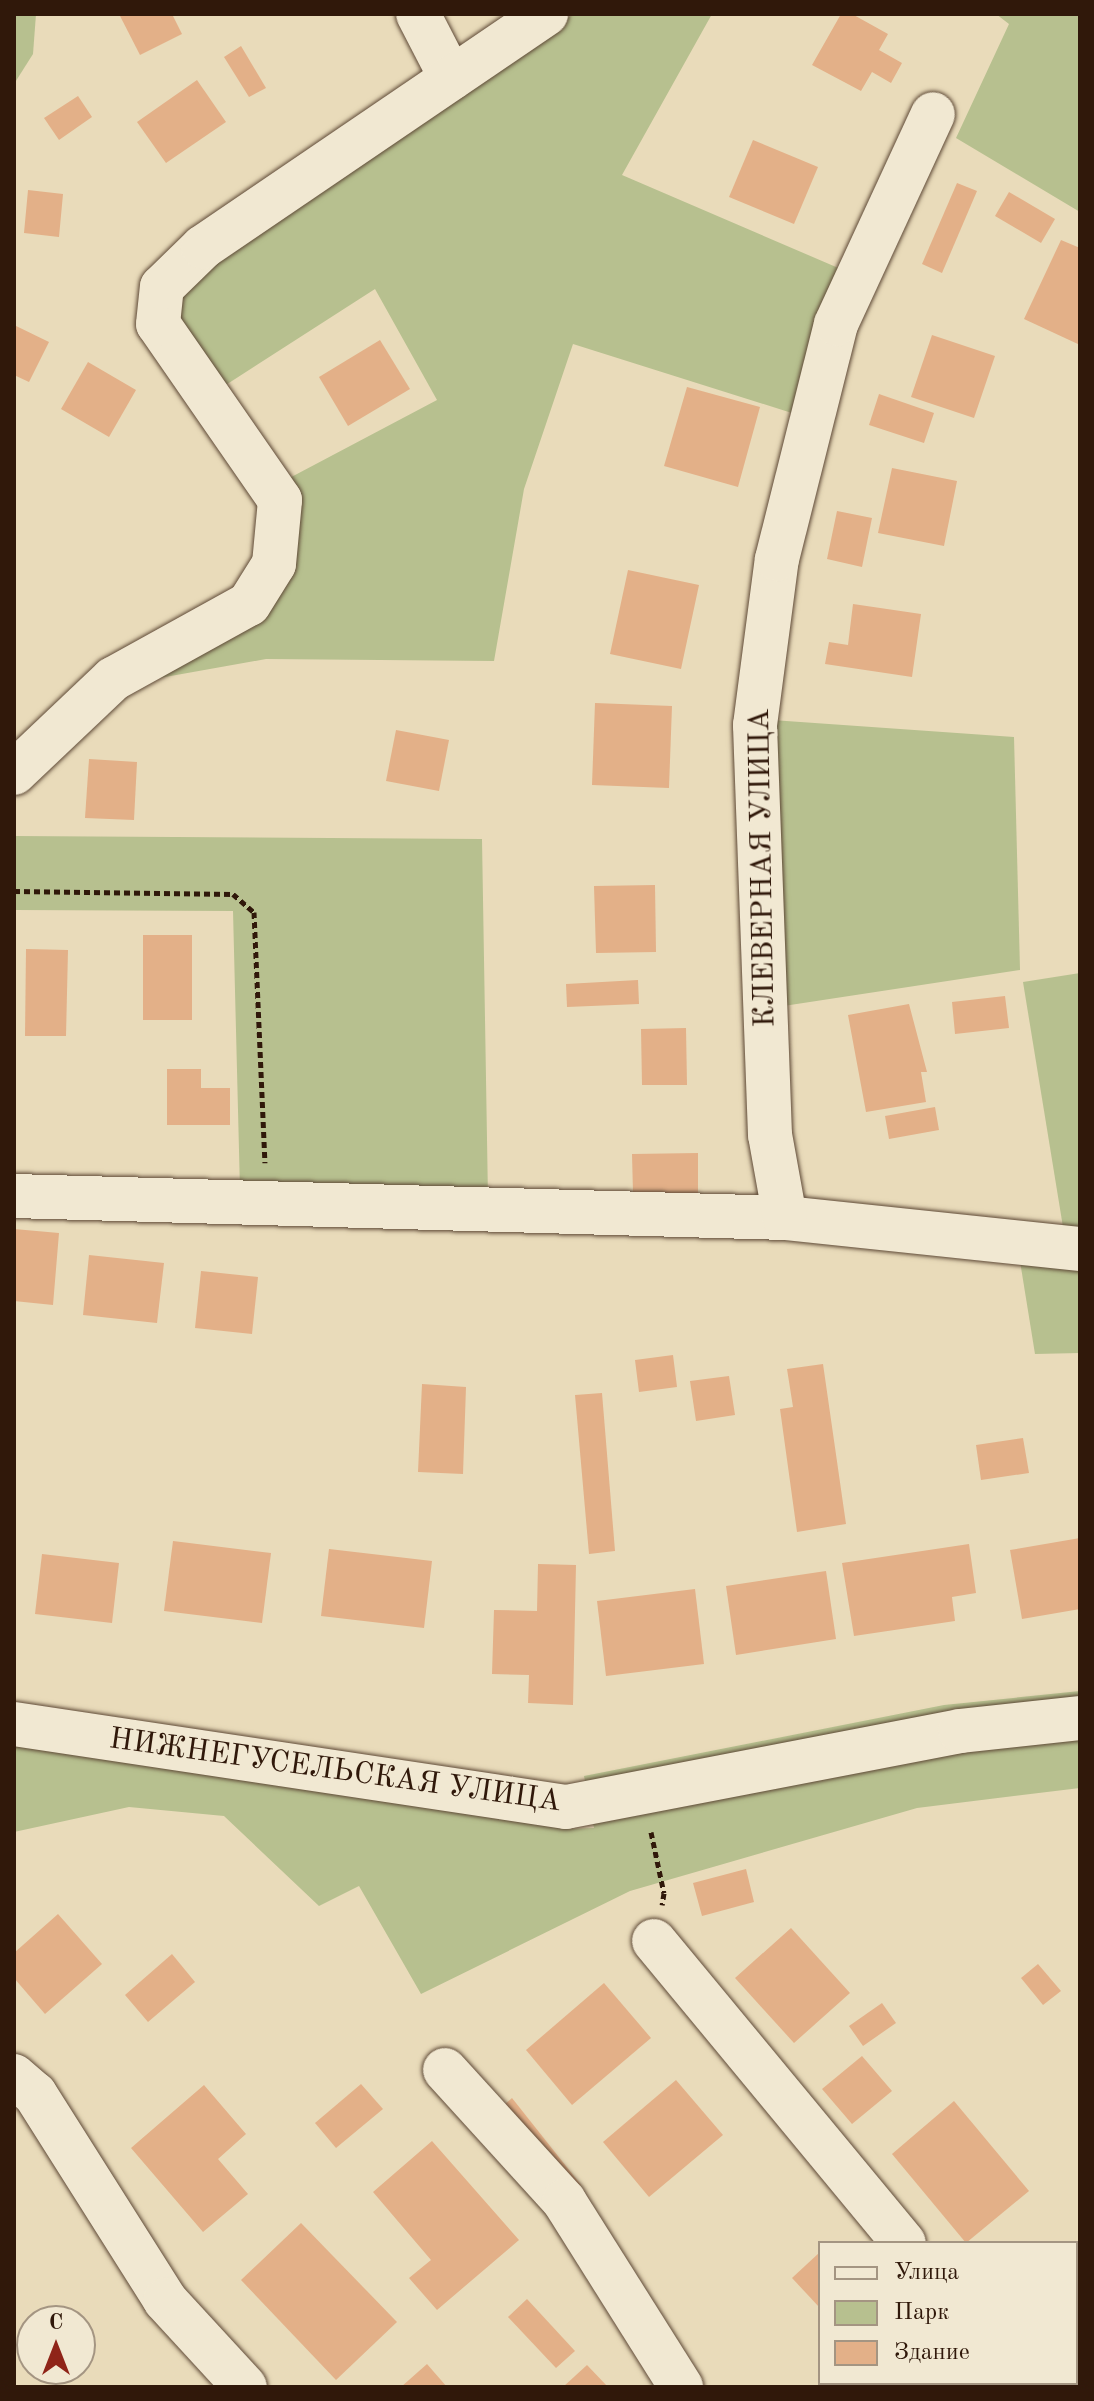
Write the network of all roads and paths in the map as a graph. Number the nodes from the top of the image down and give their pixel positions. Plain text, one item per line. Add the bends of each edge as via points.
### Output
1 (418, 14) edge
2 (546, 14) edge
3 (451, 78) junction
4 (933, 114) dead end
5 (14, 773) edge
6 (14, 891) edge
7 (14, 1196) edge
8 (268, 1204) junction
9 (785, 1218) junction
10 (1080, 1249) edge
11 (1080, 1718) edge
12 (14, 1724) edge
13 (636, 1794) junction
14 (654, 1941) joint
15 (445, 2070) dead end
16 (14, 2076) edge
17 (902, 2241) edge
18 (245, 2387) edge
19 (681, 2387) edge

1 - 3 street
2 - 3 street
3 - 5 street via 203,247 162,287 158,324 280,500 274,564 249,604 113,679
4 - 9 street, КЛЕВЕРНАЯ УЛИЦА via 836,324 777,559 755,725 770,1135
6 - 8 path via 233,894 254,912
7 - 8 street
8 - 9 street
9 - 10 street
11 - 13 street, НИЖНЕГУСЕЛЬСКАЯ УЛИЦА via 960,1731
12 - 13 street, НИЖНЕГУСЕЛЬСКАЯ УЛИЦА via 566,1807
13 - 14 path via 664,1893
14 - 17 street
15 - 19 street via 564,2201
16 - 18 street via 35,2094 165,2300

